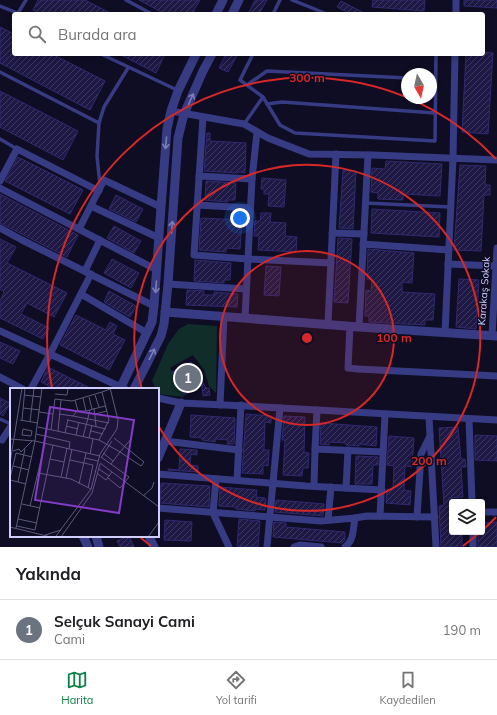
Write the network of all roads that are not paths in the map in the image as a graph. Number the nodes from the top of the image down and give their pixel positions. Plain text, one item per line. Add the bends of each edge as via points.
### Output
1 (26, 0) edge
2 (126, 0) edge
3 (224, 0) edge
4 (240, 0) edge
5 (280, 0) edge
6 (292, 0) edge
7 (456, 0) edge
8 (0, 6) edge
9 (14, 12) edge
10 (20, 12) edge
11 (148, 12) edge
12 (217, 12) edge
13 (233, 12) edge
14 (274, 12) edge
15 (322, 12) edge
16 (456, 12) edge
17 (104, 56) edge
18 (195, 56) edge
19 (211, 56) edge
20 (252, 56) edge
21 (436, 56) edge
22 (455, 56) edge
23 (128, 68) junction
24 (434, 68) edge
25 (0, 72) edge
26 (401, 78) edge
27 (247, 85) junction
28 (178, 91) junction
29 (263, 97) junction
30 (267, 104) junction
31 (435, 104) edge
32 (171, 111) junction
33 (436, 113) junction
34 (184, 114) junction
35 (203, 117) junction
36 (99, 123) junction
37 (244, 124) junction
38 (257, 132) junction
39 (0, 139) edge
40 (17, 149) junction
41 (336, 154) junction
42 (368, 155) junction
43 (453, 158) junction
44 (497, 160) edge
45 (199, 176) junction
46 (252, 179) junction
47 (0, 181) edge
48 (0, 188) edge
49 (99, 190) junction
50 (366, 203) junction
51 (91, 206) junction
52 (197, 206) junction
53 (161, 207) junction
54 (451, 207) junction
55 (250, 208) junction
56 (0, 228) edge
57 (79, 229) junction
58 (332, 233) junction
59 (364, 234) junction
60 (159, 238) junction
61 (100, 240) junction
62 (363, 244) junction
63 (449, 250) junction
64 (497, 250) edge
65 (248, 259) junction
66 (331, 263) junction
67 (448, 264) junction
68 (496, 266) junction
69 (157, 270) junction
70 (88, 273) junction
71 (168, 284) junction
72 (246, 289) junction
73 (81, 294) junction
74 (154, 306) junction
75 (166, 312) junction
76 (224, 316) junction
77 (245, 318) junction
78 (328, 324) junction
79 (354, 326) junction
80 (0, 331) edge
81 (147, 333) junction
82 (445, 333) junction
83 (494, 336) edge
84 (50, 354) junction
85 (0, 376) edge
86 (497, 376) edge
87 (21, 388) edge
88 (32, 388) edge
89 (120, 388) edge
90 (122, 388) edge
91 (135, 388) edge
92 (159, 398) edge
93 (181, 403) junction
94 (220, 405) junction
95 (241, 405) junction
96 (280, 408) junction
97 (317, 410) junction
98 (385, 414) junction
99 (429, 416) junction
100 (0, 419) edge
101 (469, 419) junction
102 (497, 420) edge
103 (10, 424) edge
104 (10, 427) edge
105 (430, 436) junction
106 (2, 440) dead end
107 (165, 441) junction
108 (315, 449) junction
109 (239, 450) junction
110 (348, 450) junction
111 (383, 452) junction
112 (159, 456) edge
113 (159, 474) edge
114 (216, 479) junction
115 (237, 480) junction
116 (273, 483) junction
117 (314, 486) junction
118 (331, 487) junction
119 (346, 488) junction
120 (382, 490) junction
121 (472, 499) edge
122 (159, 508) edge
123 (485, 512) edge
124 (497, 512) edge
125 (213, 513) junction
126 (380, 516) junction
127 (270, 517) junction
128 (417, 517) junction
129 (435, 517) junction
130 (355, 518) junction
131 (328, 520) junction
132 (473, 535) edge
133 (83, 537) edge
134 (96, 537) edge
135 (149, 537) edge
136 (88, 547) edge
137 (99, 547) edge
138 (154, 547) edge
139 (229, 547) edge
140 (267, 547) edge
141 (294, 547) edge
142 (321, 547) edge
143 (344, 547) edge
144 (436, 547) edge
145 (473, 547) edge

1 - 10 lane
2 - 11 lane
3 - 12 street
4 - 13 street
5 - 14 lane
6 - 15 lane
7 - 16 street
8 - 9 lane
17 - 23 lane
18 - 28 street
34 -> 19 street
20 - 27 lane via 240,80
21 - 24 lane
22 - 43 street
23 - 28 lane
23 - 36 lane via 104,107
25 - 36 lane
26 - 27 lane via 267,71
27 - 29 lane
28 - 32 street
29 - 30 lane
29 - 37 lane
30 - 33 lane via 282,102
30 - 33 lane via 280,125 294,133 428,141 435,141
31 - 33 lane
32 - 34 street
32 -> 53 street via 167,129
34 - 35 street
71 -> 34 street via 178,138
35 - 37 street
35 - 45 street
36 - 49 lane
37 - 38 street
38 - 41 street via 309,154
38 - 46 street
39 - 40 lane
40 - 47 street
40 - 49 street
41 - 42 street
41 - 58 street
42 - 43 street
42 - 50 street
43 - 44 street
43 - 54 street
45 - 46 street
45 - 52 street
46 - 55 street
48 - 57 street
49 - 51 street
49 - 53 street via 104,180
50 - 54 lane
50 - 59 street
51 - 57 street
51 - 60 street
52 - 55 street
52 - 65 street via 194,255
53 - 60 street
54 - 63 street
55 - 65 street
56 - 70 street
57 - 61 street
58 - 59 street
58 - 66 street
59 - 62 street
60 - 69 street
61 - 69 street
61 - 70 street
62 - 63 street
62 - 79 street
63 - 67 street
64 - 68 street, Karakaş Sokak
65 - 66 street
65 - 72 street
66 - 78 street
67 - 68 street
67 - 82 street
68 - 83 street, Karakaş Sokak
69 -> 74 street
70 - 73 street
70 - 74 street
71 - 72 street
71 - 75 street
72 - 77 street
73 - 81 street
73 - 84 street
74 - 81 street via 152,322
75 - 76 street
91 -> 75 street via 161,336
76 - 77 street
76 - 94 street
77 - 78 street
78 - 79 street
79 - 82 street
79 - 86 street via 348,368
80 - 84 street
81 - 90 street
82 - 83 street
84 - 88 street
84 - 89 street
85 - 87 street
92 - 93 street
93 - 94 street
93 - 107 street
94 - 95 street
95 - 96 street
95 - 109 street
96 - 97 street
96 - 116 street
97 - 98 street
97 - 108 street
98 - 99 street
98 - 111 street
99 - 101 street
99 - 105 street
100 - 103 lane
101 - 102 street
101 - 121 street
104 - 106 street
105 - 128 street via 421,454
105 - 129 street
107 - 109 street
107 - 112 street
108 - 110 street
108 - 117 street
109 - 115 street
110 - 111 street
110 - 119 street
111 - 120 street
113 - 114 street
114 - 115 street
114 - 125 street
115 - 116 street
116 - 117 street
116 - 127 street
117 - 118 street
118 - 119 street
118 - 131 street
119 - 120 street
120 - 126 street
122 - 125 street
123 - 124 street
125 - 127 street
125 - 139 street
126 - 128 street
126 - 130 street
127 - 131 street
127 - 140 street
128 - 129 street
129 - 144 street
130 - 131 street
130 - 143 street via 352,539
132 - 145 street
133 - 136 street
134 - 137 street
135 - 138 street
141 - 142 street

